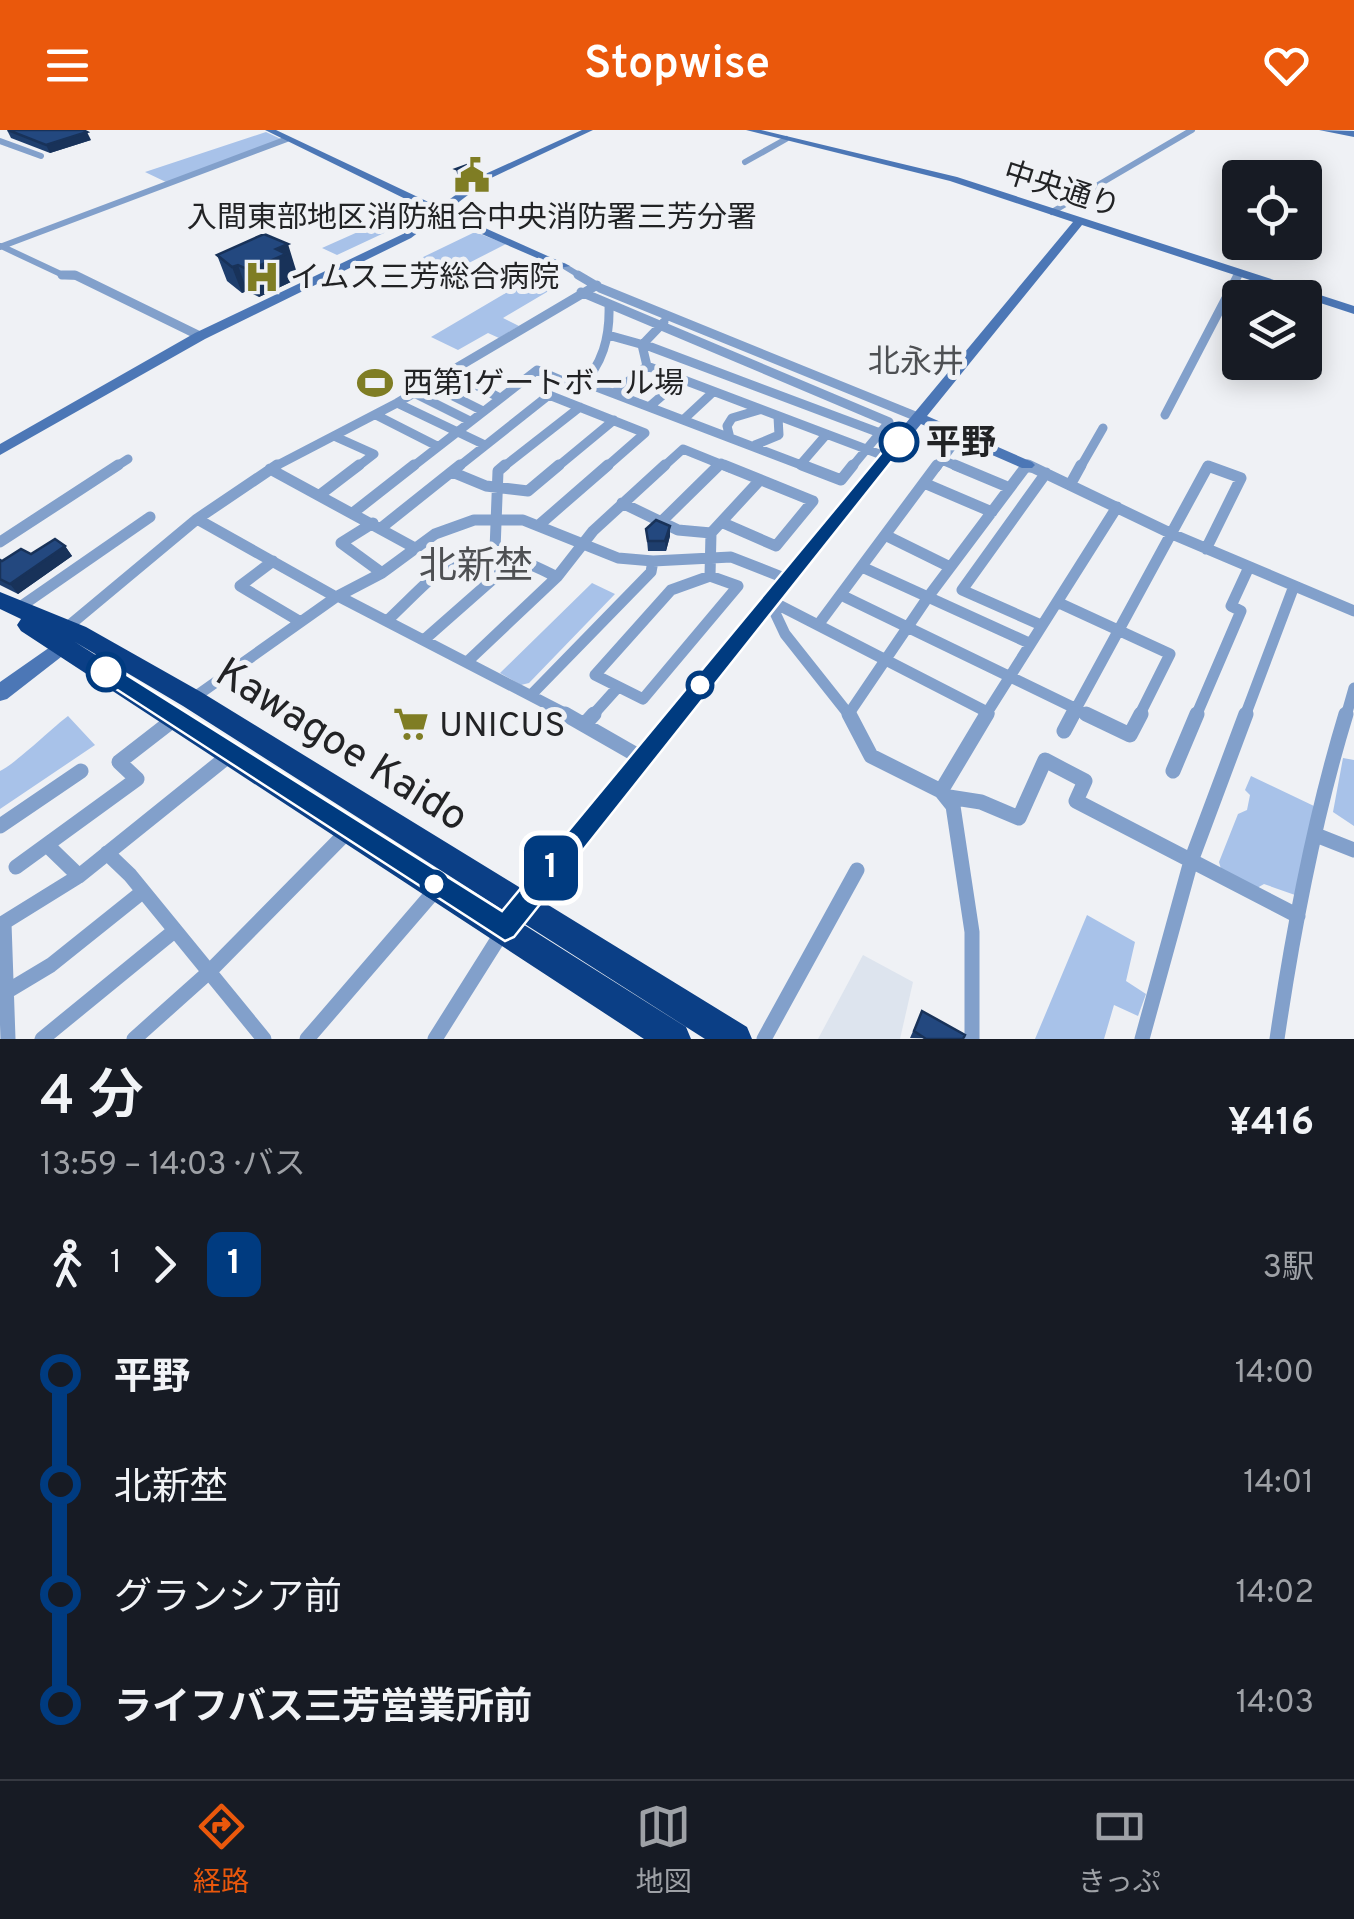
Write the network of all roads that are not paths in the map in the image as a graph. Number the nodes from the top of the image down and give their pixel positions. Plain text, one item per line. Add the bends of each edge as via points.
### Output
1 (272, 130) edge
2 (589, 130) edge
3 (752, 130) edge
4 (1192, 130) edge
5 (1323, 130) edge
6 (1354, 134) edge
7 (287, 139) junction
8 (786, 139) junction
9 (0, 141) edge
10 (41, 156) dead end
11 (745, 162) dead end
12 (440, 212) junction
13 (1052, 212) junction
14 (1079, 221) junction
15 (1, 247) edge
16 (564, 266) joint
17 (1239, 272) junction
18 (597, 285) junction
19 (581, 292) junction
20 (609, 305) junction
21 (1354, 310) edge
22 (672, 315) junction
23 (662, 324) junction
24 (608, 335) junction
25 (200, 336) junction
26 (642, 345) junction
27 (647, 366) junction
28 (450, 371) junction
29 (806, 373) junction
30 (679, 381) junction
31 (586, 383) junction
32 (796, 383) junction
33 (429, 384) junction
34 (414, 393) junction
35 (712, 393) junction
36 (614, 394) junction
37 (498, 397) junction
38 (782, 398) junction
39 (397, 403) junction
40 (580, 407) junction
41 (649, 407) junction
42 (482, 410) junction
43 (768, 413) junction
44 (376, 414) junction
45 (1165, 415) dead end
46 (920, 418) junction
47 (468, 420) junction
48 (614, 420) junction
49 (683, 420) junction
50 (1103, 428) dead end
51 (454, 432) junction
52 (880, 433) junction
53 (826, 434) junction
54 (960, 435) junction
55 (336, 437) junction
56 (730, 438) junction
57 (485, 445) junction
58 (437, 446) junction
59 (751, 446) junction
60 (866, 449) junction
61 (0, 450) edge
62 (887, 457) junction
63 (128, 459) dead end
64 (942, 460) junction
65 (721, 464) junction
66 (800, 465) junction
67 (1027, 465) junction
68 (270, 469) junction
69 (452, 472) junction
70 (1046, 473) junction
71 (760, 480) junction
72 (924, 483) junction
73 (1070, 484) junction
74 (498, 488) junction
75 (1010, 488) junction
76 (321, 494) junction
77 (622, 504) junction
78 (1117, 507) junction
79 (354, 512) junction
80 (992, 512) junction
81 (150, 517) dead end
82 (495, 518) junction
83 (196, 519) junction
84 (661, 522) junction
85 (721, 522) junction
86 (538, 525) junction
87 (377, 526) junction
88 (711, 533) junction
89 (885, 534) junction
90 (1172, 534) junction
91 (0, 542) edge
92 (583, 547) junction
93 (415, 548) junction
94 (496, 550) junction
95 (1206, 550) junction
96 (708, 556) junction
97 (518, 557) junction
98 (272, 561) junction
99 (653, 561) junction
100 (862, 567) junction
101 (950, 567) junction
102 (1248, 567) junction
103 (382, 573) junction
104 (710, 576) junction
105 (557, 577) junction
106 (787, 578) junction
107 (1294, 586) junction
108 (840, 595) junction
109 (337, 596) junction
110 (928, 597) junction
111 (769, 600) junction
112 (1056, 602) junction
113 (7, 604) edge
114 (1354, 610) edge
115 (388, 620) junction
116 (299, 621) junction
117 (1041, 625) junction
118 (818, 626) junction
119 (906, 628) junction
120 (1119, 631) junction
121 (65, 637) junction
122 (425, 639) junction
123 (1029, 643) junction
124 (884, 660) junction
125 (467, 662) junction
126 (1009, 677) junction
127 (618, 687) junction
128 (0, 693) edge
129 (1353, 693) edge
130 (532, 695) junction
131 (185, 708) junction
132 (1075, 711) junction
133 (989, 714) junction
134 (848, 715) junction
135 (585, 724) junction
136 (1064, 731) dead end
137 (232, 753) junction
138 (640, 757) junction
139 (1173, 770) dead end
140 (81, 771) dead end
141 (945, 794) junction
142 (0, 826) edge
143 (350, 830) junction
144 (1316, 835) junction
145 (47, 845) junction
146 (1354, 850) edge
147 (107, 853) junction
148 (1191, 861) junction
149 (16, 867) dead end
150 (857, 870) dead end
151 (79, 876) junction
152 (438, 886) junction
153 (141, 894) junction
154 (1298, 916) junction
155 (513, 917) junction
156 (2, 924) edge
157 (173, 932) junction
158 (209, 972) junction
159 (6, 992) junction
160 (8, 1039) edge
161 (42, 1039) edge
162 (134, 1039) edge
163 (264, 1039) edge
164 (307, 1039) edge
165 (435, 1039) edge
166 (674, 1039) edge
167 (735, 1039) edge
168 (764, 1039) edge
169 (972, 1039) edge
170 (1142, 1039) edge
171 (1277, 1039) edge

1 - 7 street
2 - 12 street via 486,177
3 - 8 street, 中央通り
4 - 13 street
5 - 6 street
7 - 12 street
7 - 15 street
8 - 11 street
8 - 13 street, 中央通り via 952,179
9 - 10 street
12 - 16 street
12 - 25 street via 387,247
13 - 14 street, 中央通り
14 - 17 street, 中央通り
14 - 46 street
15 - 25 street
16 - 18 street
17 - 21 street, 中央通り
17 - 45 street
18 - 19 street
18 - 22 street
19 - 20 street
19 - 28 street
20 - 23 street
20 - 24 street
22 - 23 street
22 - 29 street
23 - 26 street
23 - 32 street
24 - 26 street
24 - 31 street
25 - 61 street
26 - 27 street
26 - 38 street
27 - 30 street
27 - 36 street
28 - 33 street
28 - 37 street
29 - 32 street
29 - 46 street
30 - 35 street
30 - 41 street
31 - 36 street
31 - 37 street via 580,388 537,370
32 - 38 street
32 - 52 street via 890,422
33 - 34 street
33 - 42 street
34 - 39 street
34 - 47 street
35 - 43 street
35 - 49 street
36 - 41 street
37 - 42 street
38 - 43 street
38 - 52 street
39 - 44 street
39 - 51 street
40 - 48 street
40 - 57 street via 550,394
40 - 74 street via 498,471
41 - 49 street
42 - 47 street
43 - 53 street
43 - 56 street via 732,418
43 - 59 street via 780,429 777,437
44 - 55 street
44 - 58 street
46 - 54 street
46 - 62 street
47 - 51 street
48 - 74 street via 528,490
48 - 86 street via 646,433
49 - 56 street
50 - 73 street
51 - 57 street
51 - 58 street
52 - 60 street
53 - 60 street
53 - 66 street
54 - 64 street
54 - 67 street
55 - 68 street
55 - 76 street via 374,454
56 - 59 street
57 - 69 street
58 - 79 street
59 - 66 street
60 - 62 street
60 - 66 street via 841,480
62 - 106 street
63 - 91 street
64 - 72 street
64 - 75 street
65 - 71 street
65 - 77 street via 683,449
65 - 84 street
67 - 70 street
67 - 75 street
68 - 76 street
68 - 83 street
69 - 74 street
69 - 87 street
70 - 73 street
70 - 117 street via 962,590
71 - 85 street
71 - 85 street via 813,501 776,546
72 - 80 street
72 - 89 street
73 - 78 street
74 - 82 street
75 - 80 street
76 - 79 street
77 - 84 street
77 - 92 street
78 - 90 street
78 - 112 street
79 - 87 street
80 - 101 street
81 - 113 street
82 - 86 street
82 - 93 street via 454,526
82 - 94 street
83 - 98 street
83 - 121 street
84 - 88 street
85 - 88 street
86 - 92 street
87 - 93 street
87 - 103 street via 341,544
88 - 96 street
89 - 100 street
89 - 101 street
90 - 95 street
90 - 95 street via 1208,466 1240,478
90 - 120 street
92 - 99 street
92 - 105 street
93 - 103 street
94 - 97 street
94 - 115 street via 454,562
95 - 102 street
96 - 99 street
96 - 104 street
96 - 106 street via 752,562
97 - 105 street
97 - 122 street
98 - 109 street
98 - 116 street via 240,586
99 - 130 street via 651,572
100 - 108 street
100 - 110 street
101 - 110 street
102 - 107 street
102 - 139 street via 1231,606 1241,611
103 - 109 street
104 - 127 street via 671,590 595,675
104 - 127 street via 738,586 642,700
105 - 125 street
106 - 111 street
107 - 114 street
107 - 148 street
108 - 118 street
108 - 119 street
109 - 115 street
109 - 116 street
110 - 119 street
110 - 123 street
111 - 118 street
111 - 134 street via 796,654
111 - 138 street
112 - 117 street
112 - 120 street
113 - 121 highway, Kawagoe Kaido
115 - 122 street
116 - 131 street
117 - 123 street
118 - 124 street
119 - 124 street
119 - 126 street
120 - 132 street
120 - 132 street via 1170,654 1130,735
121 - 128 street
121 - 131 highway, Kawagoe Kaido
122 - 125 street
123 - 126 street
124 - 133 street
124 - 134 street
125 - 130 street
126 - 132 street
126 - 133 street
127 - 135 street
129 - 144 street
130 - 135 street
131 - 137 highway, Kawagoe Kaido
131 - 145 street via 119,762 137,779
131 - 155 highway, Kawagoe Kaido
132 - 136 street
133 - 141 street
134 - 141 street via 871,756
135 - 138 street
137 - 143 highway, Kawagoe Kaido
137 - 147 street
138 - 155 street
140 - 142 street
141 - 148 street via 1018,818 1045,760 1085,781 1076,801
141 - 169 street via 960,839 972,932
143 - 152 highway, Kawagoe Kaido
143 - 158 street
144 - 146 street
144 - 154 street
145 - 149 street
145 - 151 street
147 - 151 street
147 - 153 street
148 - 154 street
148 - 170 street
150 - 168 street
151 - 156 street
152 - 155 highway, Kawagoe Kaido
152 - 164 street
153 - 157 street
153 - 159 street
154 - 171 street
155 - 165 street
155 - 166 highway, Kawagoe Kaido
155 - 167 highway, Kawagoe Kaido
156 - 159 street
157 - 158 street
157 - 161 street
158 - 162 street
158 - 163 street
159 - 160 street

